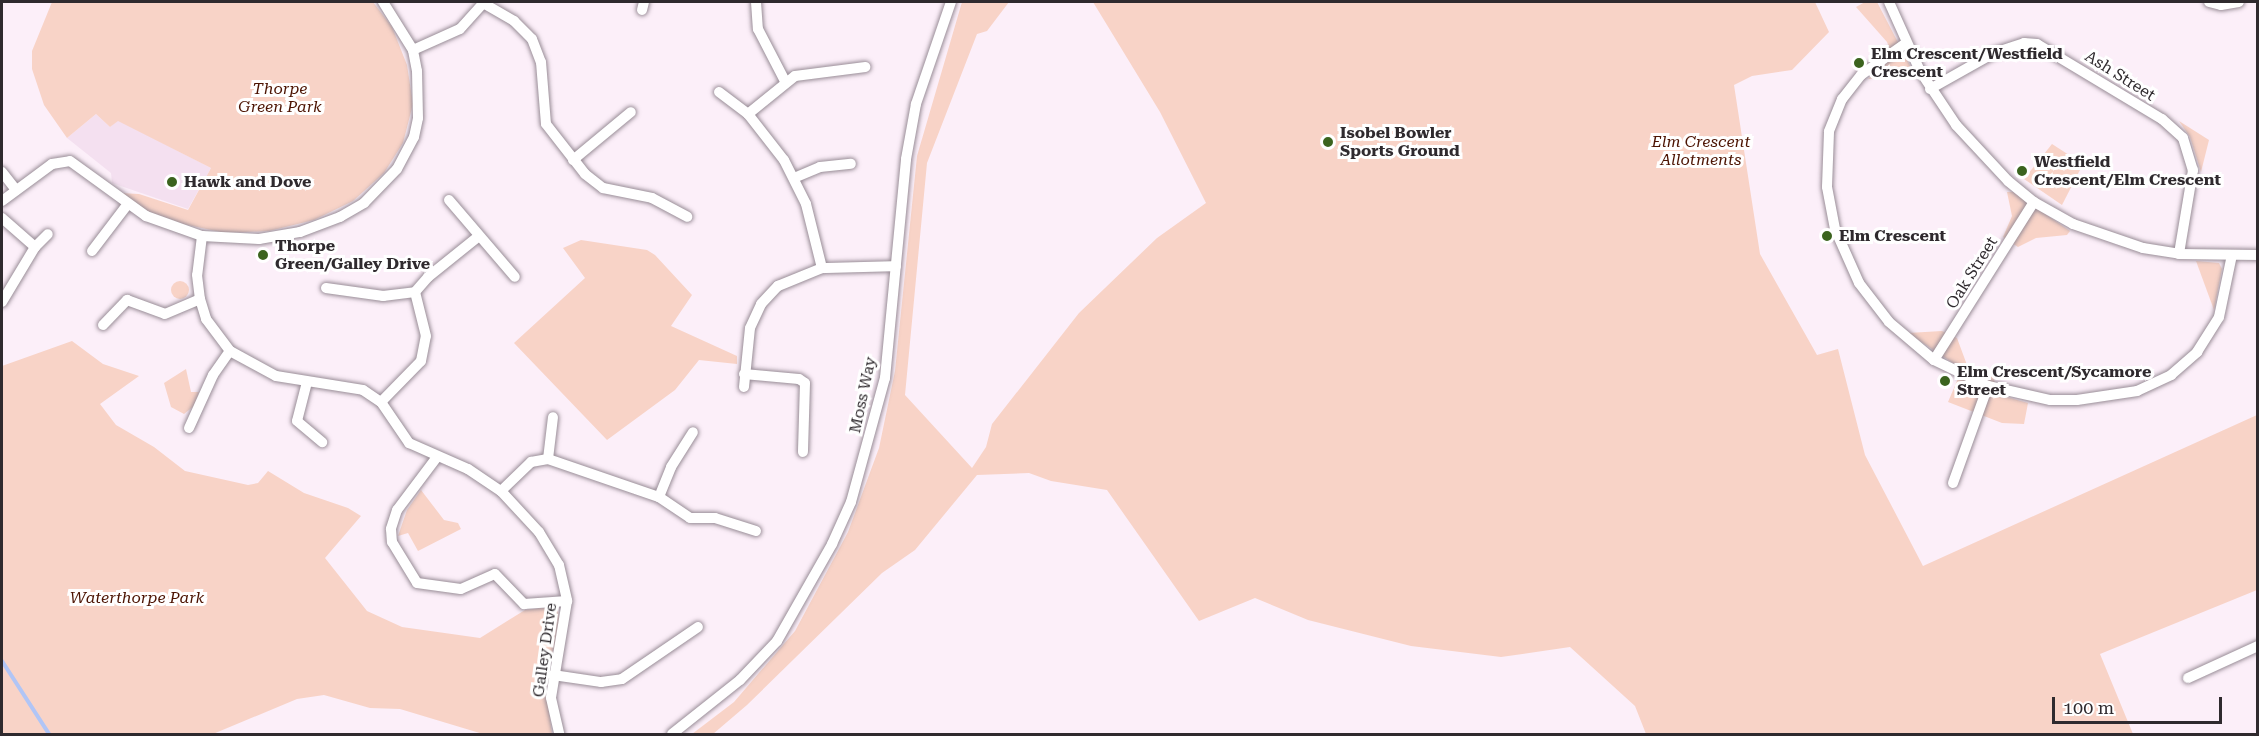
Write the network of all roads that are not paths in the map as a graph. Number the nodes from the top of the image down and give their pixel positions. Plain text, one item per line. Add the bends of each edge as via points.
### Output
1 (383, 2) edge
2 (483, 2) edge
3 (756, 2) edge
4 (951, 2) edge
5 (1889, 2) edge
6 (2209, 2) edge
7 (2239, 2) edge
8 (1906, 43) junction
9 (413, 50) junction
10 (865, 67) dead end
11 (784, 81) junction
12 (1930, 89) junction
13 (718, 92) dead end
14 (632, 112) dead end
15 (748, 114) junction
16 (573, 160) junction
17 (851, 164) dead end
18 (2, 172) edge
19 (794, 178) junction
20 (16, 190) junction
21 (449, 200) dead end
22 (2, 201) edge
23 (2034, 202) junction
24 (127, 205) junction
25 (687, 217) dead end
26 (2, 218) edge
27 (48, 234) dead end
28 (202, 236) junction
29 (479, 236) junction
30 (35, 247) junction
31 (92, 251) dead end
32 (2179, 254) junction
33 (2232, 255) junction
34 (2258, 255) edge
35 (896, 266) junction
36 (822, 268) junction
37 (515, 278) dead end
38 (4, 288) edge
39 (326, 288) dead end
40 (415, 292) junction
41 (200, 299) junction
42 (2, 302) edge
43 (103, 325) dead end
44 (230, 351) junction
45 (1934, 360) junction
46 (744, 374) junction
47 (307, 382) junction
48 (1988, 386) junction
49 (744, 387) dead end
50 (381, 402) junction
51 (553, 417) dead end
52 (189, 428) dead end
53 (693, 432) dead end
54 (322, 442) dead end
55 (802, 452) dead end
56 (437, 457) junction
57 (548, 459) junction
58 (1953, 483) dead end
59 (501, 491) junction
60 (659, 497) junction
61 (756, 531) dead end
62 (567, 601) junction
63 (698, 627) dead end
64 (2258, 646) edge
65 (553, 675) junction
66 (2188, 678) dead end
67 (560, 735) edge
68 (672, 735) edge

1 - 9 street
2 - 9 street via 460,29
2 - 16 street via 514,21 532,39 541,62 546,124
3 - 11 street via 758,29
4 - 35 street, Moss Way via 916,104 906,159
5 - 8 street
6 - 7 street
8 - 12 street
8 - 45 street via 1861,75 1842,99 1829,132 1827,187 1835,229 1858,283 1889,322
9 - 28 street via 419,92 414,137 397,170 364,203 300,232 259,239
10 - 11 street via 806,73
11 - 15 street
12 - 23 street via 1979,153
12 - 32 street, Ash Street via 1994,53 2024,43 2037,44 2162,119 2183,138 2193,170
13 - 15 street
14 - 16 street
15 - 19 street
16 - 25 street via 603,188 652,198
17 - 19 street via 820,167
18 - 20 street
19 - 36 street via 806,204
20 - 22 street
20 - 24 street via 60,161 79,165
21 - 29 street
23 - 32 street via 2109,238
23 - 45 street, Oak Street
24 - 28 street
24 - 31 street
26 - 30 street
27 - 30 street
28 - 41 street, Galley Drive via 197,275
29 - 37 street
29 - 40 street
30 - 38 street
32 - 33 street
33 - 34 street
33 - 48 street via 2219,318 2197,352 2164,378 2137,391 2077,400 2050,400
35 - 36 street
35 - 68 street, Moss Way via 885,378 851,502 832,544 777,641 740,680
36 - 46 street via 792,278 761,304 750,328
38 - 42 street
39 - 40 street via 383,296
40 - 50 street via 426,336 421,361
41 - 43 street via 165,314 127,300
41 - 44 street, Galley Drive via 206,319
44 - 47 street, Galley Drive via 276,376
44 - 52 street via 213,375
45 - 48 street
46 - 49 street
46 - 55 street via 799,379 805,383
47 - 50 street, Galley Drive via 358,388
47 - 54 street via 297,421
48 - 58 street
50 - 56 street, Galley Drive via 409,443
51 - 57 street
53 - 60 street via 671,467
56 - 59 street, Galley Drive via 468,469
56 - 62 street via 397,510 391,529 392,542 412,578 422,586 461,589 495,574 524,604
57 - 59 street via 531,462
57 - 60 street
59 - 62 street, Galley Drive via 539,532 560,565
60 - 61 street via 690,518 715,518
62 - 65 street, Galley Drive
63 - 65 street via 622,679 601,682
64 - 66 street
65 - 67 street, Galley Drive via 551,698

